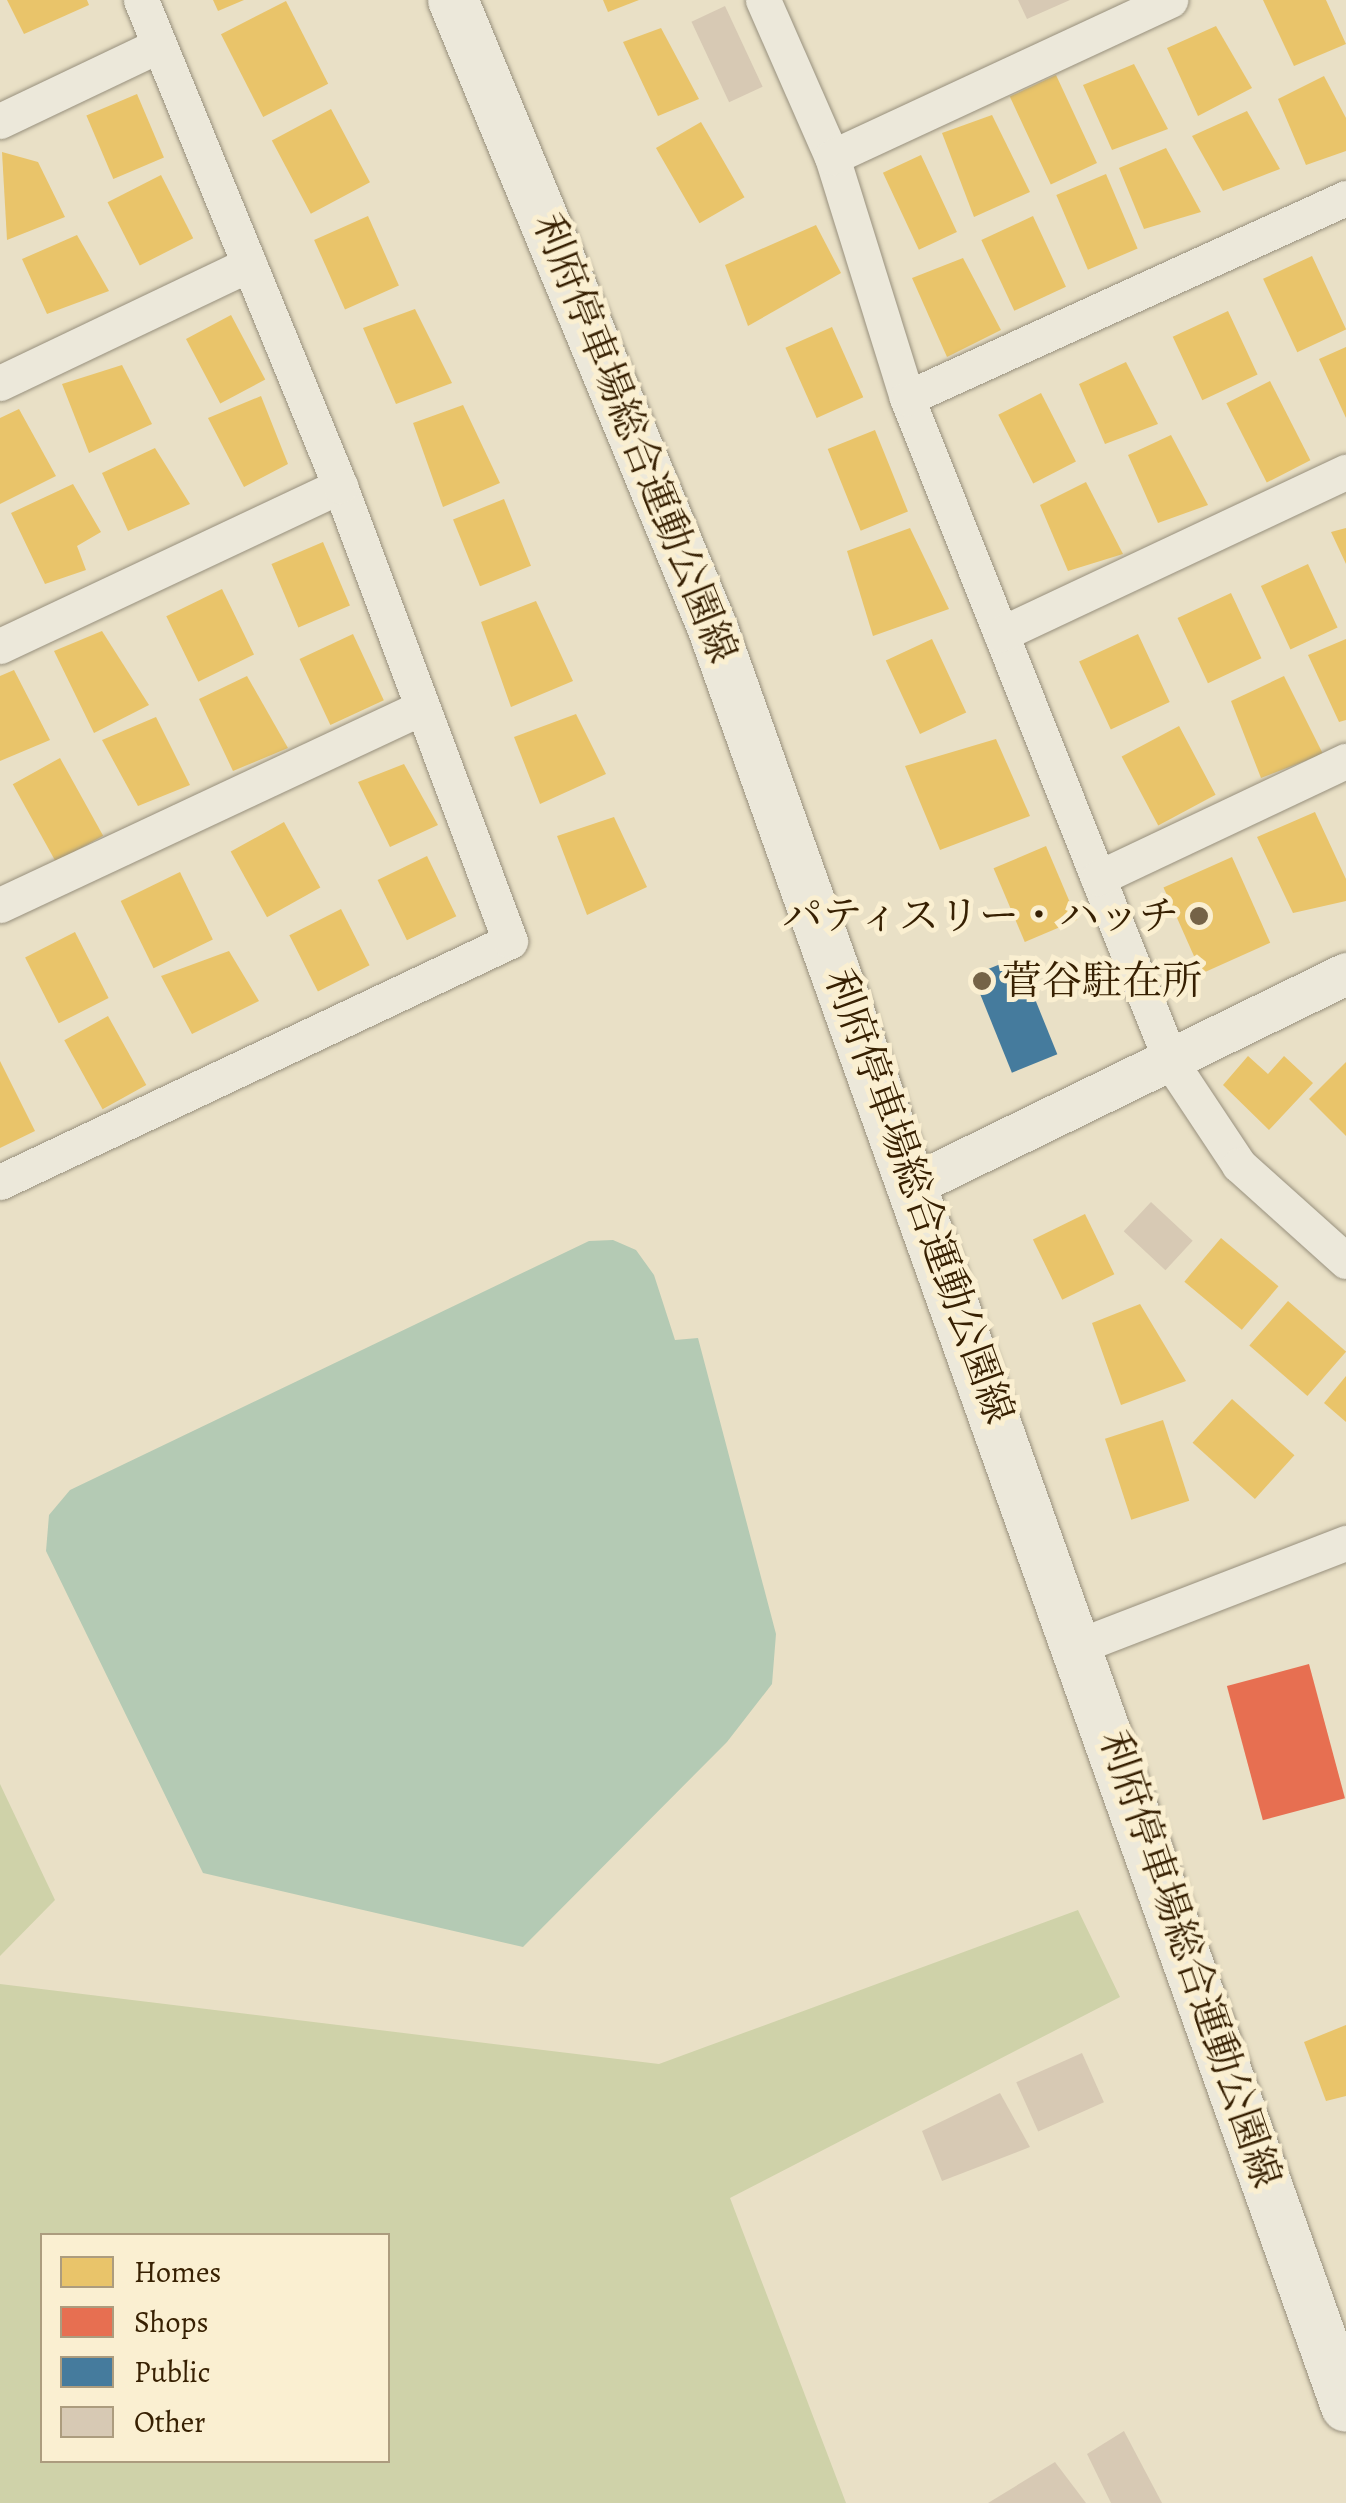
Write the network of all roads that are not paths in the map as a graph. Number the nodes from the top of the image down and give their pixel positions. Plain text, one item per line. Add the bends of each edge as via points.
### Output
1 (141, 0) edge
2 (452, 0) edge
3 (763, 0) edge
4 (1170, 0) edge
5 (158, 44) junction
6 (0, 121) edge
7 (832, 157) junction
8 (1346, 198) edge
9 (249, 264) junction
10 (0, 383) edge
11 (907, 398) junction
12 (1346, 472) edge
13 (340, 486) junction
14 (1001, 634) junction
15 (0, 646) edge
16 (422, 708) junction
17 (1346, 761) edge
18 (1098, 878) junction
19 (0, 905) edge
20 (1346, 974) edge
21 (1172, 1064) junction
22 (0, 1182) edge
23 (916, 1184) junction
24 (1346, 1261) edge
25 (1346, 1543) edge
26 (1081, 1646) junction
27 (1341, 2378) edge

1 - 5 street
2 - 23 main road, 利府停車場総合運動公園線 via 609,362
3 - 7 street
4 - 7 street
5 - 6 street
5 - 9 street
7 - 11 street
8 - 11 street
9 - 10 street
9 - 13 street
11 - 14 street
12 - 14 street
13 - 15 street
13 - 16 street
14 - 18 street
16 - 19 street
16 - 22 street via 510,941
17 - 18 street
18 - 21 street
20 - 21 street
21 - 23 street
21 - 24 street via 1239,1166
23 - 26 main road, 利府停車場総合運動公園線
25 - 26 street
26 - 27 main road, 利府停車場総合運動公園線

